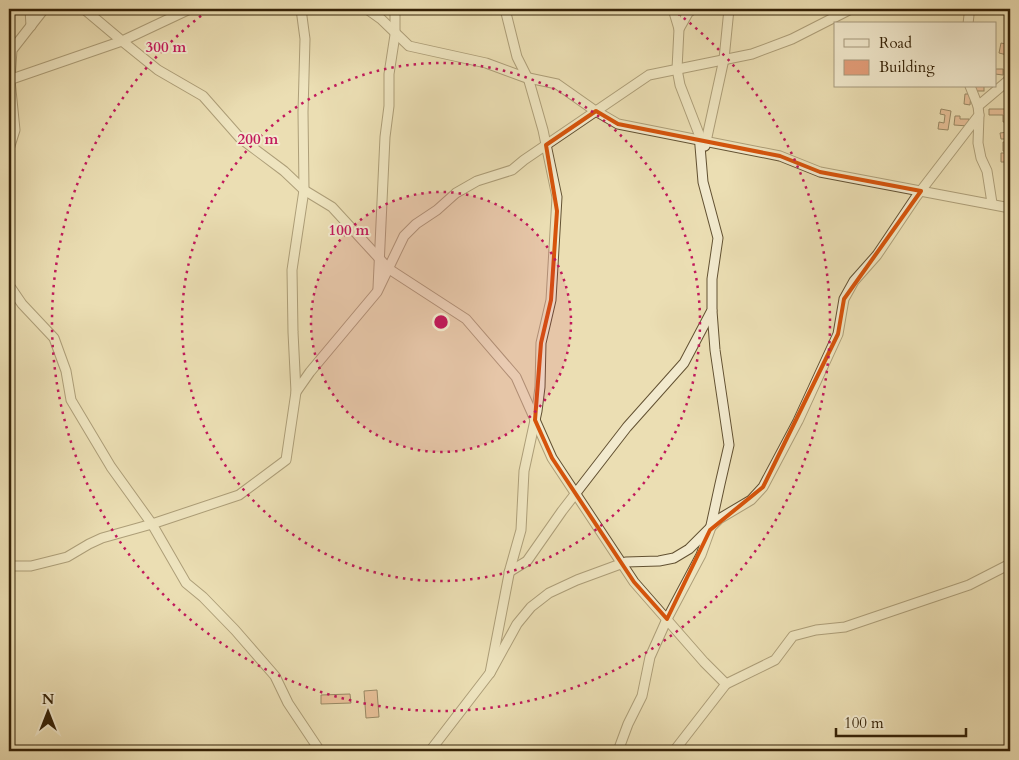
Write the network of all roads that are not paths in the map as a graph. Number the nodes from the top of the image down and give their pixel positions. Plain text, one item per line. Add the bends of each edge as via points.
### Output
1 (30, 9) edge
2 (44, 9) edge
3 (84, 9) edge
4 (190, 9) edge
5 (301, 9) edge
6 (367, 9) edge
7 (396, 9) edge
8 (505, 9) edge
9 (674, 9) edge
10 (693, 9) edge
11 (729, 9) edge
12 (851, 9) edge
13 (968, 9) edge
14 (968, 22) edge
15 (31, 26) junction
16 (679, 29) junction
17 (395, 32) junction
18 (122, 40) junction
19 (11, 52) edge
20 (724, 59) junction
21 (677, 69) junction
22 (528, 78) junction
23 (9, 80) edge
24 (1010, 80) edge
25 (971, 88) edge
26 (596, 111) junction
27 (978, 111) junction
28 (703, 142) junction
29 (546, 145) junction
30 (9, 149) edge
31 (304, 190) junction
32 (921, 192) junction
33 (992, 203) junction
34 (1010, 208) edge
35 (379, 258) junction
36 (388, 269) junction
37 (9, 285) edge
38 (377, 292) junction
39 (712, 310) junction
40 (296, 392) junction
41 (535, 420) junction
42 (576, 494) junction
43 (152, 524) junction
44 (710, 530) junction
45 (622, 563) junction
46 (1010, 564) edge
47 (9, 566) edge
48 (509, 572) junction
49 (667, 619) junction
50 (490, 673) junction
51 (726, 684) junction
52 (320, 751) edge
53 (430, 751) edge
54 (618, 751) edge
55 (674, 751) edge

1 - 15 street
2 - 15 street
3 - 18 street
4 - 18 street
5 - 31 street via 305,39
6 - 17 street
7 - 17 street
8 - 22 street via 517,57
9 - 16 street
10 - 16 street
11 - 20 street
12 - 20 street via 792,39 752,54
13 - 14 street
15 - 19 street
16 - 21 street
17 - 22 street via 409,46 486,63
17 - 35 street via 389,74
18 - 23 street
18 - 31 street via 158,70 204,96 240,138
19 - 23 street
20 - 21 street
20 - 28 street
21 - 26 street via 649,75
21 - 28 street via 680,85
22 - 26 street via 557,84
22 - 29 street
23 - 30 street via 15,130
24 - 27 street
25 - 27 street
26 - 28 street via 618,124
26 - 29 street
27 - 32 street
27 - 33 street via 978,143
28 - 32 street via 780,156 820,172
28 - 39 street via 704,182 718,238 712,279
29 - 36 street via 512,170 477,181 456,193 416,224 404,236
29 - 41 street via 557,211 551,300 541,343
31 - 35 street via 332,207
31 - 40 street via 292,270
32 - 33 street
32 - 44 street via 844,298 838,334 763,487 751,500 720,519
33 - 34 street
35 - 36 street
35 - 38 street
36 - 38 street
36 - 41 street via 466,319 516,377
37 - 43 street via 54,338 66,371 71,400 111,467
38 - 40 street
39 - 42 street via 684,363
39 - 44 street via 729,445
40 - 43 street via 286,460 239,494
41 - 42 street via 552,458
41 - 48 street via 524,471 521,530
42 - 45 street
42 - 48 street via 527,561
43 - 47 street via 102,538 67,557 31,566
43 - 52 street via 186,583 235,630 275,676 288,703
44 - 45 street via 674,558
44 - 49 street via 701,555
45 - 49 street via 634,582
45 - 50 street via 549,593 531,607 517,624
46 - 51 street via 969,585 845,627 793,636 776,660
48 - 50 street
49 - 51 street
49 - 54 street via 650,657 642,696
50 - 53 street
51 - 55 street

